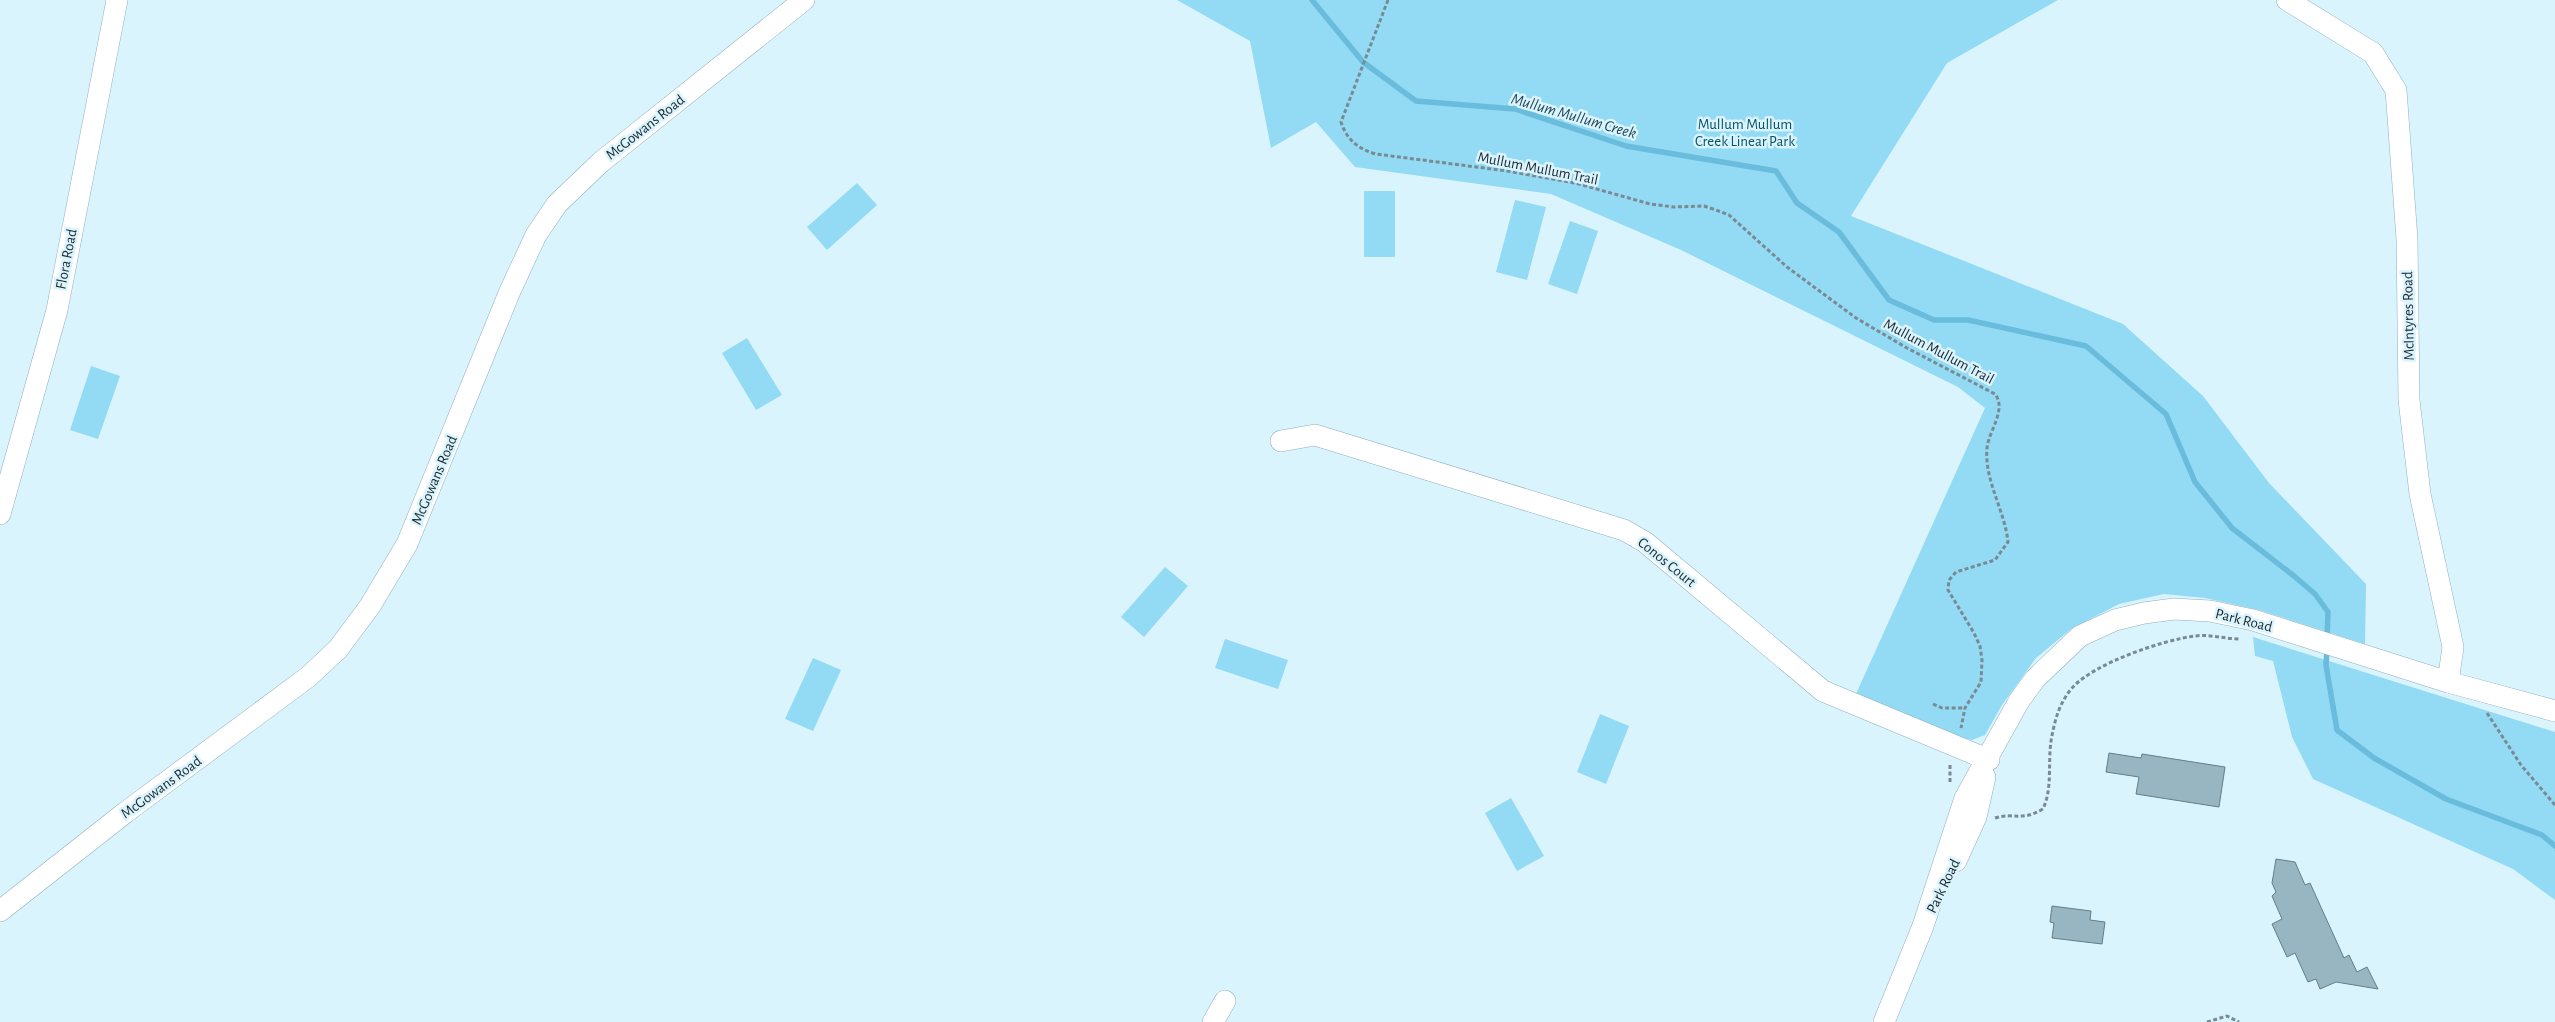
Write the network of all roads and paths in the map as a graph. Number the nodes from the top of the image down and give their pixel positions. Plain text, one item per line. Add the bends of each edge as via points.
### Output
1 (116, 0) edge
2 (804, 0) edge
3 (1388, 0) edge
4 (2287, 0) edge
5 (1281, 441) dead end
6 (0, 514) edge
7 (2236, 639) dead end
8 (2448, 682) junction
9 (1932, 704) dead end
10 (1965, 708) junction
11 (2555, 711) edge
12 (2486, 712) dead end
13 (1956, 746) junction
14 (1989, 760) junction
15 (1950, 788) dead end
16 (2555, 806) edge
17 (1976, 817) junction
18 (0, 911) edge
19 (1923, 926) junction
20 (1225, 1001) dead end
21 (1213, 1022) edge
22 (1884, 1022) edge
23 (2206, 1022) edge
24 (2239, 1022) edge

1 - 6 street, Flora Road via 57,310
2 - 18 street, McGowans Road via 601,162 557,204 536,235 510,291 407,544 370,606 338,649 308,677 126,812
3 - 10 path, Mullum Mullum Trail via 1343,114 1341,122 1352,143 1376,154 1507,171 1575,183 1650,204 1704,206 1729,215 1787,267 1856,318 1995,394 2000,402 2000,411 1990,434 1987,461 2008,542 1995,560 1956,572 1949,580 1948,590 1980,646 1981,682
4 - 8 street, McIntyres Road via 2372,53 2396,90 2407,239 2410,400 2420,494 2453,647
5 - 13 street, Conos Court via 1315,435 1624,530 1645,542 1823,692
7 - 17 path via 2196,636 2152,646 2081,679 2058,713 2048,751 2050,788 2042,809 2025,818 2006,815 1987,820
8 - 11 street, Park Road
8 - 14 street, Park Road via 2253,620 2210,611 2174,609 2144,612 2114,620 2080,636 2035,679 2019,702
9 - 10 path via 1942,708
10 - 13 path, Mullum Mullum Trail
12 - 16 path via 2521,765
13 - 14 street, Conos Court
13 - 15 path, Mullum Mullum Trail via 1950,763
14 - 17 street, Park Road
14 - 19 street, Park Road via 1965,798
17 - 19 street, Park Road
19 - 22 street, Park Road
20 - 21 street
23 - 24 path via 2227,1016

